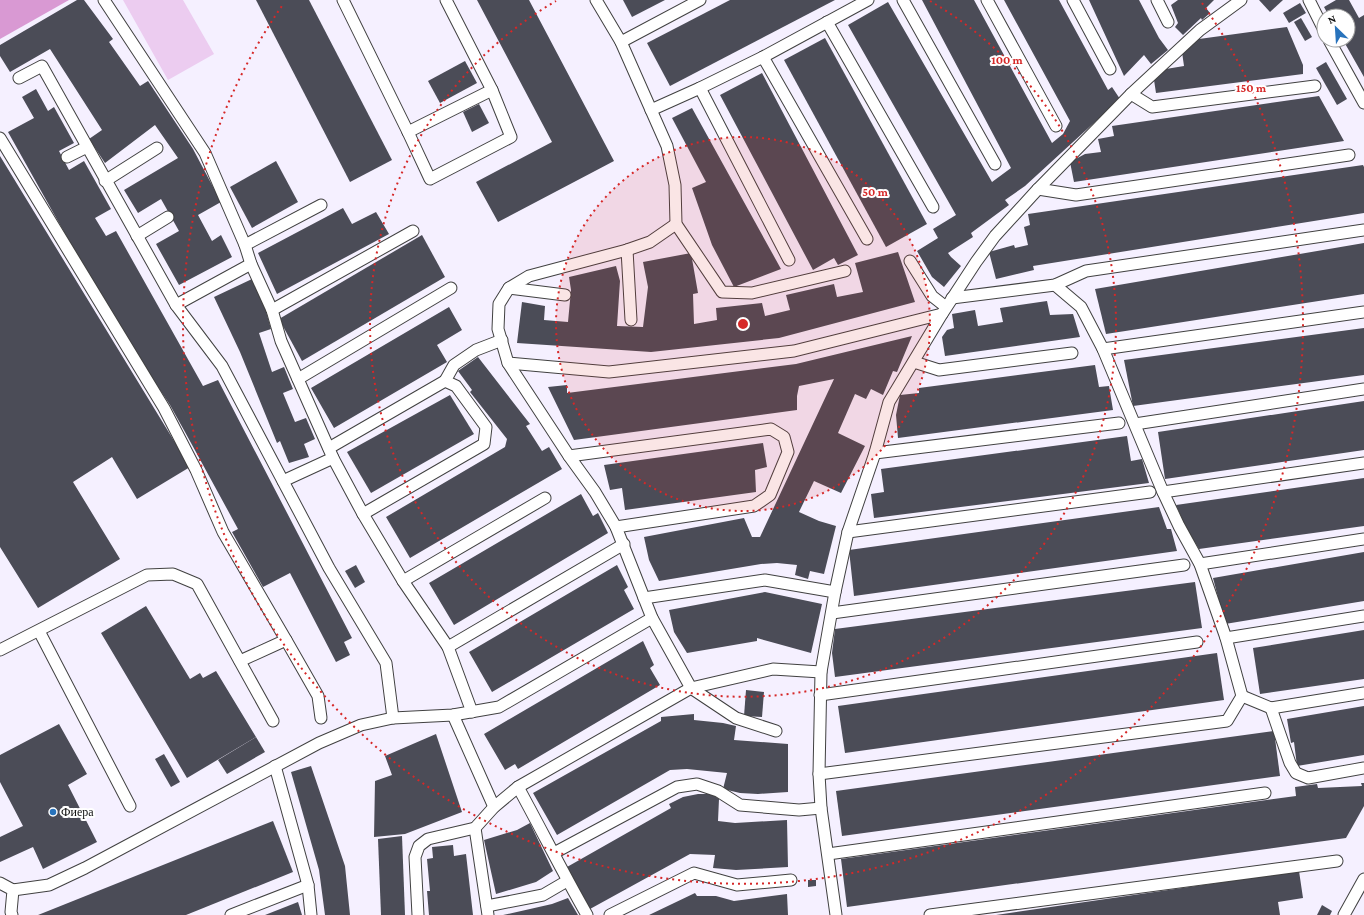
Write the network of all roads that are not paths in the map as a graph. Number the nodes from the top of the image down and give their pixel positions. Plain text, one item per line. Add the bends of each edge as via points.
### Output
1 (104, 0) edge
2 (343, 0) edge
3 (446, 0) edge
4 (596, 0) edge
5 (700, 0) edge
6 (868, 0) edge
7 (903, 0) edge
8 (987, 0) edge
9 (1074, 0) edge
10 (1157, 0) edge
11 (1241, 0) edge
12 (1309, 0) edge
13 (1316, 14) edge
14 (827, 22) junction
15 (1168, 22) dead end
16 (621, 42) junction
17 (1333, 48) edge
18 (763, 57) junction
19 (1110, 69) dead end
20 (19, 78) dead end
21 (1315, 86) dead end
22 (700, 88) junction
23 (492, 90) junction
24 (1131, 94) junction
25 (1364, 103) edge
26 (651, 110) junction
27 (1056, 126) dead end
28 (408, 132) junction
29 (0, 138) edge
30 (87, 147) junction
31 (157, 148) dead end
32 (1349, 155) dead end
33 (67, 157) dead end
34 (995, 164) dead end
35 (105, 180) junction
36 (1038, 189) junction
37 (321, 205) dead end
38 (933, 207) dead end
39 (168, 217) dead end
40 (676, 224) junction
41 (1364, 230) edge
42 (413, 231) dead end
43 (137, 236) junction
44 (867, 239) dead end
45 (245, 246) junction
46 (627, 250) junction
47 (789, 260) dead end
48 (910, 261) dead end
49 (251, 264) junction
50 (845, 271) dead end
51 (1054, 285) junction
52 (451, 288) dead end
53 (509, 288) junction
54 (565, 295) dead end
55 (176, 305) junction
56 (947, 306) junction
57 (272, 310) junction
58 (1364, 312) edge
59 (631, 320) dead end
60 (502, 340) junction
61 (1103, 349) junction
62 (1072, 353) dead end
63 (914, 362) junction
64 (508, 363) junction
65 (298, 379) junction
66 (445, 381) junction
67 (1364, 389) edge
68 (1119, 423) dead end
69 (1135, 424) junction
70 (331, 453) junction
71 (875, 453) junction
72 (569, 456) junction
73 (1364, 463) edge
74 (283, 482) junction
75 (1150, 492) dead end
76 (1163, 492) junction
77 (545, 498) dead end
78 (363, 514) junction
79 (616, 527) junction
80 (848, 532) junction
81 (1364, 538) edge
82 (624, 544) junction
83 (1200, 564) junction
84 (1184, 565) dead end
85 (403, 581) junction
86 (835, 592) junction
87 (644, 598) junction
88 (832, 613) junction
89 (1364, 616) edge
90 (652, 618) junction
91 (39, 631) junction
92 (1226, 638) junction
93 (286, 640) junction
94 (1197, 642) dead end
95 (448, 647) junction
96 (0, 650) edge
97 (240, 661) junction
98 (822, 672) junction
99 (691, 688) junction
100 (1364, 693) edge
101 (820, 694) junction
102 (1242, 696) junction
103 (1271, 708) junction
104 (472, 712) junction
105 (453, 715) junction
106 (322, 718) dead end
107 (393, 718) junction
108 (273, 720) dead end
109 (776, 731) dead end
110 (275, 766) junction
111 (1364, 768) edge
112 (819, 774) junction
113 (518, 787) junction
114 (1265, 793) dead end
115 (130, 806) dead end
116 (494, 807) junction
117 (822, 808) junction
118 (474, 828) junction
119 (554, 853) junction
120 (828, 854) junction
121 (1337, 861) dead end
122 (1364, 879) edge
123 (791, 880) dead end
124 (567, 881) junction
125 (0, 883) edge
126 (308, 885) junction
127 (13, 890) junction
128 (488, 911) edge
129 (12, 915) edge
130 (231, 915) edge
131 (312, 915) edge
132 (418, 915) edge
133 (587, 915) edge
134 (610, 915) edge
135 (836, 915) edge
136 (930, 915) edge
137 (1344, 915) edge

1 - 45 lane via 204,153
2 - 28 lane
3 - 23 lane
4 - 16 lane
5 - 16 lane
6 - 14 lane
7 - 34 lane
8 - 27 lane
9 - 19 lane
10 - 15 lane
11 - 24 lane via 1200,30
12 - 13 lane
14 - 18 lane
14 - 38 lane
16 - 26 lane
17 - 25 lane
18 - 22 lane
18 - 44 lane
20 - 30 lane via 42,66
21 - 24 lane via 1152,107
22 - 26 lane
22 - 47 lane
23 - 28 lane
23 - 28 lane via 511,137 430,179
24 - 36 lane
26 - 40 lane via 668,146 675,185
29 - 93 lane via 164,408 196,470 223,532
30 - 33 lane
30 - 35 lane
31 - 35 lane
32 - 36 lane via 1076,195
35 - 43 lane
36 - 56 lane via 995,236
37 - 45 lane
39 - 43 lane
40 - 46 lane via 650,242
40 - 50 lane via 722,292 752,294
41 - 51 lane via 1086,271
42 - 57 lane
43 - 55 lane
45 - 49 lane
46 - 53 lane via 528,276
46 - 59 lane
48 - 56 lane via 932,296
49 - 55 lane
49 - 57 lane
51 - 56 lane
51 - 61 lane via 1081,307
52 - 65 lane
53 - 54 lane
53 - 60 lane via 499,304 498,329
55 - 74 lane via 222,366
56 - 63 lane
56 - 64 lane via 794,351 609,372
57 - 65 lane via 281,341
58 - 61 lane
60 - 64 lane
60 - 66 lane via 476,350 454,365
61 - 69 lane
62 - 63 lane via 939,370
63 - 71 lane via 890,402
64 - 72 lane
65 - 70 lane
66 - 70 lane
66 - 78 lane via 456,386 486,427 484,444
67 - 69 lane
68 - 71 lane
69 - 76 lane
70 - 74 lane
70 - 78 lane
71 - 80 lane
72 - 79 lane
72 - 79 lane via 771,429 784,437 788,452 770,495 754,506
73 - 76 lane
74 - 107 lane via 386,663
75 - 80 lane
76 - 83 lane
77 - 85 lane
78 - 85 lane
79 - 82 lane
80 - 86 lane
81 - 83 lane
82 - 87 lane
82 - 95 lane
83 - 92 lane
84 - 88 lane
85 - 95 lane
86 - 87 lane via 765,580
86 - 88 lane
87 - 90 lane
88 - 98 lane
89 - 92 lane
90 - 99 lane
90 - 104 lane via 499,707
91 - 96 lane
91 - 97 lane via 147,576 173,574 197,584
91 - 115 lane
92 - 102 lane
93 - 97 lane
93 - 106 lane via 318,696
94 - 101 lane
95 - 104 lane
97 - 108 lane
98 - 99 lane via 773,669
98 - 101 lane
99 - 109 lane via 736,718
99 - 113 lane
100 - 103 lane
101 - 112 lane
102 - 103 lane
102 - 112 lane via 1227,722
103 - 111 lane via 1290,763 1296,773 1308,778
104 - 105 lane
105 - 107 lane
105 - 116 lane
107 - 110 lane via 361,725
110 - 126 lane
110 - 127 lane via 79,871 49,885
112 - 117 lane
113 - 116 lane
113 - 119 lane
114 - 120 lane
116 - 118 lane
117 - 119 lane via 798,810 740,805 718,790 697,784 677,787
117 - 120 lane
118 - 128 lane
118 - 132 lane via 428,839 418,846 415,857
119 - 124 lane
120 - 135 lane
121 - 136 lane
122 - 137 lane
123 - 134 lane via 737,885 694,873
124 - 128 lane via 543,895
124 - 133 lane
125 - 127 lane
126 - 130 lane
126 - 131 lane
127 - 129 lane

